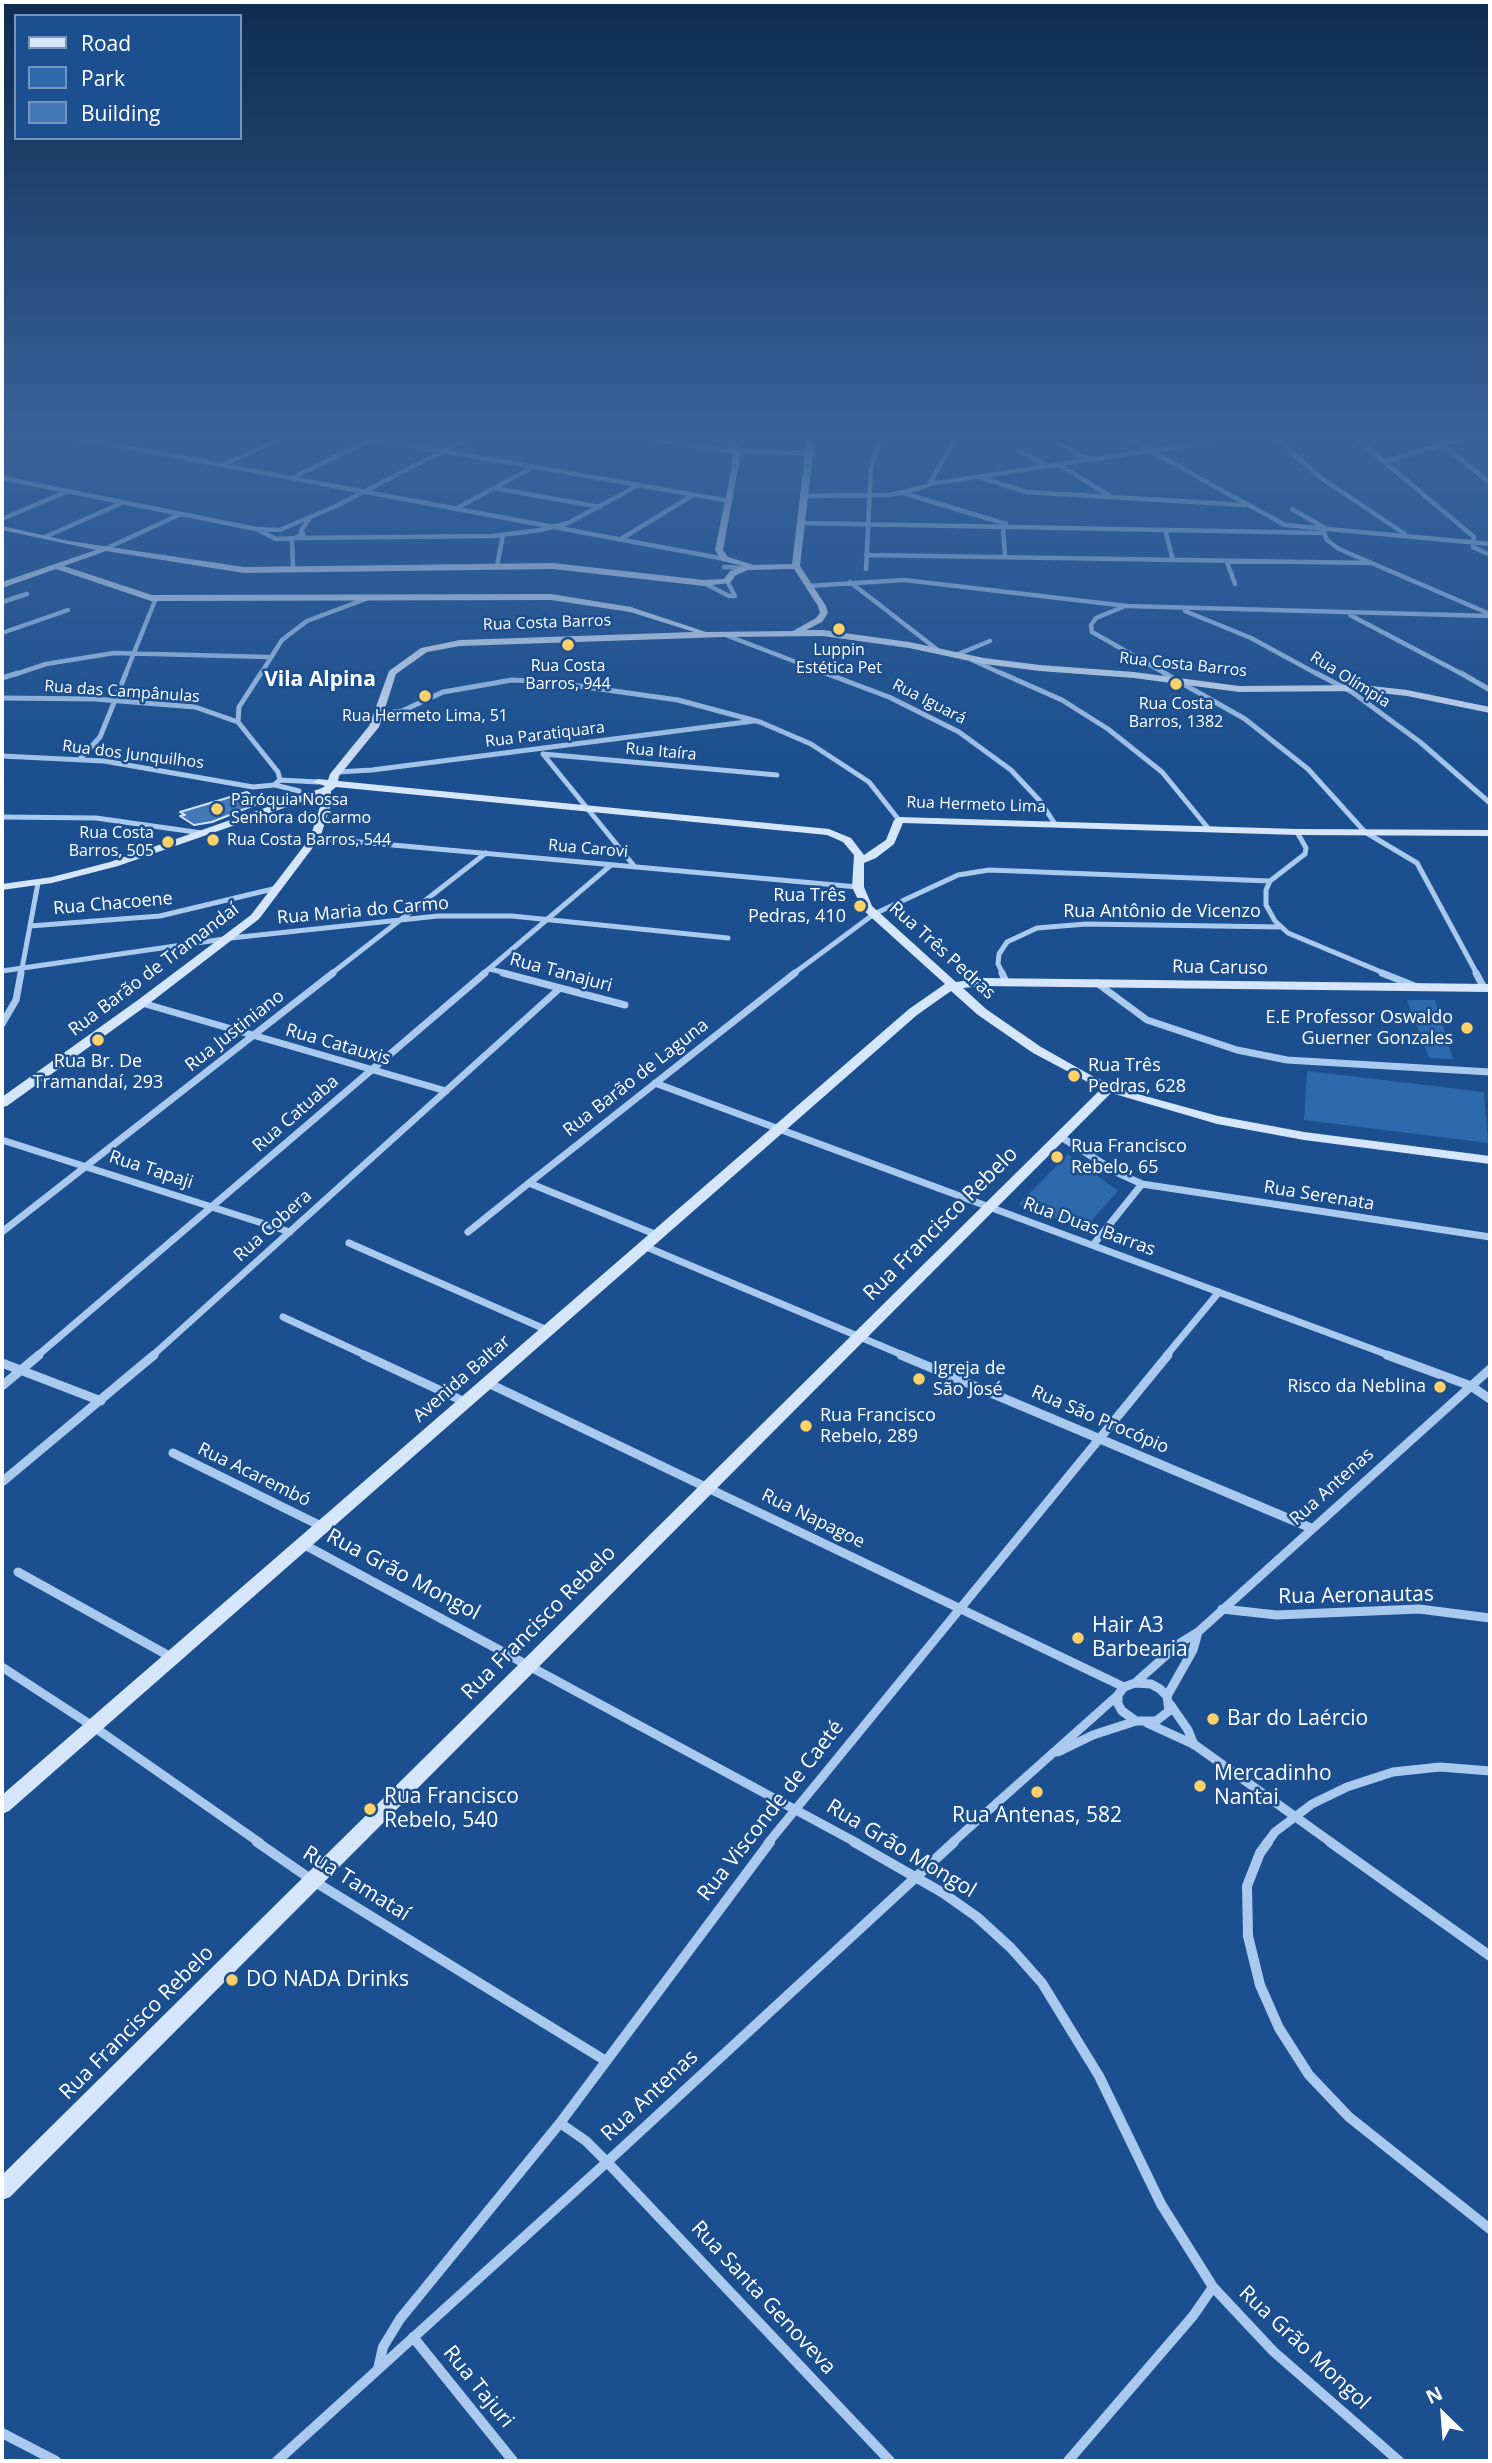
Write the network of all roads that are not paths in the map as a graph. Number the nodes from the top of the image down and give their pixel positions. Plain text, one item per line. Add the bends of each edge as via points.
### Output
1 (75, 553) edge
2 (93, 553) edge
3 (136, 553) edge
4 (294, 553) edge
5 (500, 553) edge
6 (692, 553) edge
7 (705, 553) edge
8 (720, 553) edge
9 (798, 553) edge
10 (1005, 553) edge
11 (1171, 553) edge
12 (1350, 553) edge
13 (698, 554) junction
14 (866, 555) joint
15 (1005, 557) junction
16 (74, 560) junction
17 (1173, 560) junction
18 (723, 562) junction
19 (1227, 562) junction
20 (1370, 563) junction
21 (55, 566) junction
22 (497, 566) junction
23 (796, 566) junction
24 (751, 567) junction
25 (293, 569) junction
26 (866, 569) dead end
27 (729, 579) junction
28 (849, 582) junction
29 (704, 583) junction
30 (2, 584) edge
31 (1235, 584) dead end
32 (808, 586) junction
33 (27, 594) dead end
34 (374, 596) junction
35 (156, 598) junction
36 (2, 602) edge
37 (1126, 606) junction
38 (1178, 608) junction
39 (68, 610) dead end
40 (1346, 613) junction
41 (1490, 615) edge
42 (796, 632) junction
43 (2, 633) edge
44 (706, 634) junction
45 (723, 634) junction
46 (990, 641) dead end
47 (939, 651) junction
48 (136, 652) junction
49 (960, 656) junction
50 (269, 657) junction
51 (2, 678) edge
52 (1183, 682) junction
53 (1344, 687) junction
54 (1490, 690) edge
55 (2, 698) edge
56 (114, 701) junction
57 (1490, 710) edge
58 (378, 714) junction
59 (756, 720) junction
60 (238, 722) junction
61 (538, 748) junction
62 (543, 754) junction
63 (2, 756) edge
64 (80, 758) junction
65 (777, 775) dead end
66 (280, 780) junction
67 (330, 781) junction
68 (274, 785) junction
69 (304, 794) junction
70 (1490, 803) edge
71 (325, 807) junction
72 (588, 808) junction
73 (2, 817) edge
74 (899, 820) junction
75 (1055, 824) junction
76 (1208, 828) junction
77 (1297, 832) junction
78 (1365, 832) junction
79 (202, 833) junction
80 (1490, 833) edge
81 (315, 838) junction
82 (486, 853) junction
83 (860, 861) junction
84 (611, 865) junction
85 (635, 867) junction
86 (1270, 881) junction
87 (38, 883) junction
88 (2, 887) edge
89 (858, 887) junction
90 (279, 888) junction
91 (874, 914) junction
92 (402, 919) junction
93 (548, 919) junction
94 (30, 926) junction
95 (1281, 927) junction
96 (231, 938) junction
97 (728, 938) dead end
98 (21, 969) junction
99 (490, 969) junction
100 (2, 971) edge
101 (1006, 982) junction
102 (1097, 984) junction
103 (950, 986) junction
104 (1418, 987) junction
105 (560, 988) junction
106 (1487, 988) edge
107 (142, 1003) junction
108 (625, 1004) dead end
109 (2, 1024) edge
110 (253, 1035) junction
111 (372, 1069) junction
112 (1490, 1072) edge
113 (655, 1083) junction
114 (1108, 1089) junction
115 (446, 1091) junction
116 (2, 1103) edge
117 (777, 1130) junction
118 (1061, 1137) junction
119 (2, 1140) edge
120 (1490, 1160) edge
121 (87, 1166) junction
122 (529, 1183) junction
123 (1142, 1184) junction
124 (212, 1206) junction
125 (991, 1207) junction
126 (2, 1232) edge
127 (290, 1232) junction
128 (468, 1232) dead end
129 (657, 1235) junction
130 (1490, 1237) edge
131 (349, 1242) dead end
132 (1093, 1245) junction
133 (644, 1246) junction
134 (1219, 1292) junction
135 (283, 1317) dead end
136 (547, 1330) junction
137 (861, 1336) junction
138 (2, 1363) edge
139 (1490, 1369) edge
140 (21, 1370) junction
141 (487, 1382) junction
142 (2, 1386) edge
143 (1471, 1386) junction
144 (1490, 1399) edge
145 (101, 1401) junction
146 (465, 1402) junction
147 (1099, 1437) junction
148 (173, 1452) dead end
149 (2, 1482) edge
150 (710, 1486) junction
151 (321, 1526) junction
152 (1311, 1528) junction
153 (302, 1543) junction
154 (18, 1572) dead end
155 (960, 1607) junction
156 (1222, 1609) junction
157 (1490, 1618) edge
158 (1198, 1632) junction
159 (171, 1657) junction
160 (529, 1664) junction
161 (2, 1668) edge
162 (1135, 1683) junction
163 (1121, 1691) junction
164 (1169, 1700) junction
165 (1141, 1722) junction
166 (94, 1727) junction
167 (1195, 1745) junction
168 (1048, 1757) junction
169 (1490, 1771) edge
170 (2, 1806) edge
171 (793, 1809) junction
172 (1294, 1817) junction
173 (916, 1875) junction
174 (312, 1880) junction
175 (1490, 1956) edge
176 (606, 2060) junction
177 (560, 2123) junction
178 (607, 2162) junction
179 (2, 2190) edge
180 (1490, 2229) edge
181 (1213, 2287) junction
182 (412, 2337) junction
183 (378, 2369) junction
184 (2, 2433) edge
185 (56, 2461) edge
186 (277, 2461) edge
187 (513, 2461) edge
188 (890, 2461) edge
189 (1068, 2461) edge
190 (1399, 2461) edge

1 - 16 street
2 - 16 street
3 - 25 street via 232,569
4 - 25 street
5 - 22 street
6 - 13 street
7 - 13 street
8 - 18 street
9 - 23 street
10 - 15 street
11 - 17 street
12 - 20 street
13 - 18 street
14 - 15 street
14 - 26 street
15 - 17 street
16 - 21 street
17 - 19 street
18 - 24 street
18 - 27 street
19 - 20 street
19 - 31 street
20 - 41 street
21 - 30 street
21 - 35 street
22 - 25 street
22 - 29 street via 567,567
23 - 24 street
23 - 32 street
24 - 27 street
27 - 29 street
27 - 29 street via 735,596
28 - 32 street
28 - 37 street via 905,580
28 - 47 street
32 - 42 street via 824,613
33 - 36 street
34 - 35 street
34 - 44 street via 562,598 631,610
34 - 50 street via 307,621
35 - 48 street
37 - 38 street
37 - 52 street via 1096,618 1092,632
38 - 40 street
38 - 53 street, Rua Olímpia via 1251,638
39 - 43 street
40 - 41 street
40 - 54 street
42 - 45 street, Rua Costa Barros
42 - 47 street, Rua Costa Barros via 855,636
44 - 45 street, Rua Costa Barros
44 - 58 street, Rua Costa Barros via 475,641 436,647 410,658 392,673
45 - 75 street, Rua Iguará via 889,697 951,727 1011,770
46 - 49 street
47 - 49 street, Rua Costa Barros
48 - 50 street
48 - 51 street via 67,659
48 - 56 street
49 - 52 street, Rua Costa Barros
49 - 76 street via 1062,700 1108,729 1162,772
50 - 60 street via 239,706
52 - 53 street, Rua Costa Barros via 1239,689
52 - 78 street via 1289,752
53 - 57 street, Rua Costa Barros via 1407,693
53 - 70 street, Rua Olímpia via 1420,742
55 - 56 street, Rua das Campânulas
56 - 60 street, Rua das Campânulas via 195,708
56 - 64 street via 100,737
58 - 59 street, Rua Hermeto Lima via 402,711 461,688 536,680 678,700
58 - 67 street, Rua Costa Barros via 374,727
59 - 61 street, Rua Paratiquara
59 - 74 street, Rua Hermeto Lima via 811,744 857,772 881,794
60 - 66 street
61 - 62 street
61 - 67 street, Rua Paratiquara
62 - 65 street, Rua Itaíra
62 - 72 street
63 - 64 street, Rua dos Junquilhos
64 - 68 street, Rua dos Junquilhos via 259,788
66 - 67 street, Rua Paratiquara
66 - 68 street
67 - 69 street, Rua Costa Barros
67 - 71 street, Rua Barão de Tramandaí
67 - 72 street
68 - 69 street
69 - 71 street
69 - 79 street, Rua Costa Barros
71 - 81 street, Rua Barão de Tramandaí
72 - 83 street via 829,832 854,847
72 - 85 street
73 - 79 street via 96,818
74 - 75 street, Rua Hermeto Lima
74 - 83 street via 890,842
75 - 76 street, Rua Hermeto Lima
76 - 77 street, Rua Hermeto Lima
77 - 78 street, Rua Hermeto Lima
77 - 86 street via 1305,854
78 - 80 street, Rua Hermeto Lima
78 - 106 street via 1417,863
79 - 87 street, Rua Costa Barros via 114,864
81 - 82 street, Rua Carovi
81 - 90 street, Rua Barão de Tramandaí
82 - 84 street, Rua Carovi
82 - 92 street, Rua Justiniano
83 - 89 street
84 - 85 street, Rua Carovi
84 - 93 street, Rua Catuaba
85 - 89 street, Rua Carovi
86 - 91 street, Rua Barão de Laguna via 989,870 958,875
86 - 95 street via 1266,905
87 - 88 street, Rua Costa Barros
87 - 94 street
89 - 91 street, Rua Três Pedras
90 - 94 street, Rua Chacoene via 168,915
90 - 96 street, Rua Barão de Tramandaí
91 - 103 street, Rua Três Pedras
91 - 113 street, Rua Barão de Laguna
92 - 93 street, Rua Maria do Carmo via 469,915
92 - 96 street, Rua Maria do Carmo
92 - 110 street, Rua Justiniano
93 - 97 street, Rua Maria do Carmo
93 - 99 street, Rua Catuaba
94 - 98 street
95 - 101 street, Rua Antônio de Vicenzo via 1086,924 1037,928 1007,942 999,954
95 - 104 street
96 - 98 street, Rua Maria do Carmo
96 - 107 street, Rua Barão de Tramandaí
98 - 100 street, Rua Maria do Carmo
98 - 109 street via 16,1000
99 - 105 street, Rua Tanajuri
99 - 111 street, Rua Catuaba
101 - 102 street, Rua Caruso
101 - 103 street, Rua Caruso
102 - 104 street, Rua Caruso
102 - 112 street via 1147,1020 1237,1050 1287,1060
103 - 114 street, Rua Três Pedras via 1019,1039
103 - 117 street, Avenida Baltar
104 - 106 street, Rua Caruso
105 - 108 street, Rua Tanajuri
105 - 115 street, Rua Cobera
107 - 110 street, Rua Catauxis
107 - 116 street, Rua Barão de Tramandaí
110 - 111 street, Rua Catauxis
110 - 121 street, Rua Justiniano
111 - 115 street, Rua Catauxis
111 - 124 street, Rua Catuaba
113 - 117 street, Rua Duas Barras
113 - 122 street, Rua Barão de Laguna
114 - 118 street, Rua Francisco Rebelo
114 - 120 street, Rua Três Pedras via 1255,1128
115 - 127 street, Rua Cobera
117 - 125 street, Rua Duas Barras
117 - 129 street, Avenida Baltar
118 - 123 street, Rua Serenata
118 - 125 street, Rua Francisco Rebelo
119 - 121 street, Rua Tapaji
121 - 124 street, Rua Tapaji
121 - 126 street, Rua Justiniano
122 - 128 street, Rua Barão de Laguna
122 - 129 street
123 - 130 street, Rua Serenata
123 - 132 street
124 - 127 street, Rua Tapaji
124 - 140 street, Rua Catuaba
125 - 132 street, Rua Duas Barras
125 - 137 street, Rua Francisco Rebelo
127 - 145 street, Rua Cobera
129 - 133 street, Avenida Baltar
131 - 136 street
132 - 134 street, Rua Duas Barras
133 - 136 street, Avenida Baltar
133 - 137 street, Rua São Procópio
134 - 143 street, Rua Duas Barras
134 - 147 street, Rua Visconde de Caeté
135 - 146 street
136 - 141 street, Avenida Baltar
137 - 147 street, Rua São Procópio
137 - 150 street, Rua Francisco Rebelo
138 - 140 street
139 - 143 street, Rua Antenas
140 - 142 street, Rua Catuaba
140 - 145 street
141 - 146 street, Avenida Baltar
141 - 150 street, Rua Napagoe
143 - 144 street, Rua Duas Barras
143 - 152 street, Rua Antenas
145 - 149 street, Rua Cobera
146 - 151 street, Avenida Baltar
147 - 152 street, Rua São Procópio
147 - 155 street, Rua Visconde de Caeté
148 - 151 street, Rua Acarembó
150 - 155 street, Rua Napagoe
150 - 160 street, Rua Francisco Rebelo
151 - 153 street, Avenida Baltar
152 - 156 street, Rua Antenas
153 - 159 street, Avenida Baltar
153 - 160 street, Rua Grão Mongol
154 - 159 street
155 - 163 street, Rua Napagoe
155 - 171 street, Rua Visconde de Caeté
156 - 157 street, Rua Aeronautas via 1277,1615 1419,1609
156 - 158 street, Rua Antenas
158 - 162 street, Rua Antenas
158 - 164 street, Rua Antenas
159 - 166 street, Avenida Baltar
160 - 171 street, Rua Grão Mongol
160 - 174 street, Rua Francisco Rebelo
161 - 166 street, Rua Tamataí
162 - 163 street
162 - 164 street via 1151,1684
163 - 165 street via 1118,1704 1122,1711
163 - 168 street, Rua Antenas
164 - 165 street via 1165,1717
164 - 167 street
165 - 167 street
165 - 168 street, Rua Antenas via 1093,1735
166 - 170 street, Avenida Baltar
166 - 174 street, Rua Tamataí
167 - 172 street
168 - 173 street, Rua Antenas
169 - 172 street via 1440,1767 1393,1772 1347,1787
171 - 173 street, Rua Grão Mongol
171 - 176 street, Rua Visconde de Caeté
172 - 175 street
172 - 180 street via 1275,1832 1260,1853 1247,1886 1248,1936 1279,2028 1309,2075 1349,2117
173 - 178 street, Rua Antenas
173 - 181 street, Rua Grão Mongol via 977,1917 1042,1983 1099,2076 1161,2204
174 - 176 street, Rua Tamataí
174 - 179 street, Rua Francisco Rebelo
176 - 177 street, Rua Visconde de Caeté
177 - 178 street, Rua Santa Genoveva
177 - 183 street, Rua Visconde de Caeté via 400,2319 383,2347
178 - 182 street, Rua Antenas
178 - 188 street, Rua Santa Genoveva
181 - 189 street
181 - 190 street, Rua Grão Mongol via 1273,2351
182 - 183 street, Rua Antenas
182 - 187 street, Rua Tajuri
183 - 186 street, Rua Antenas
184 - 185 street

